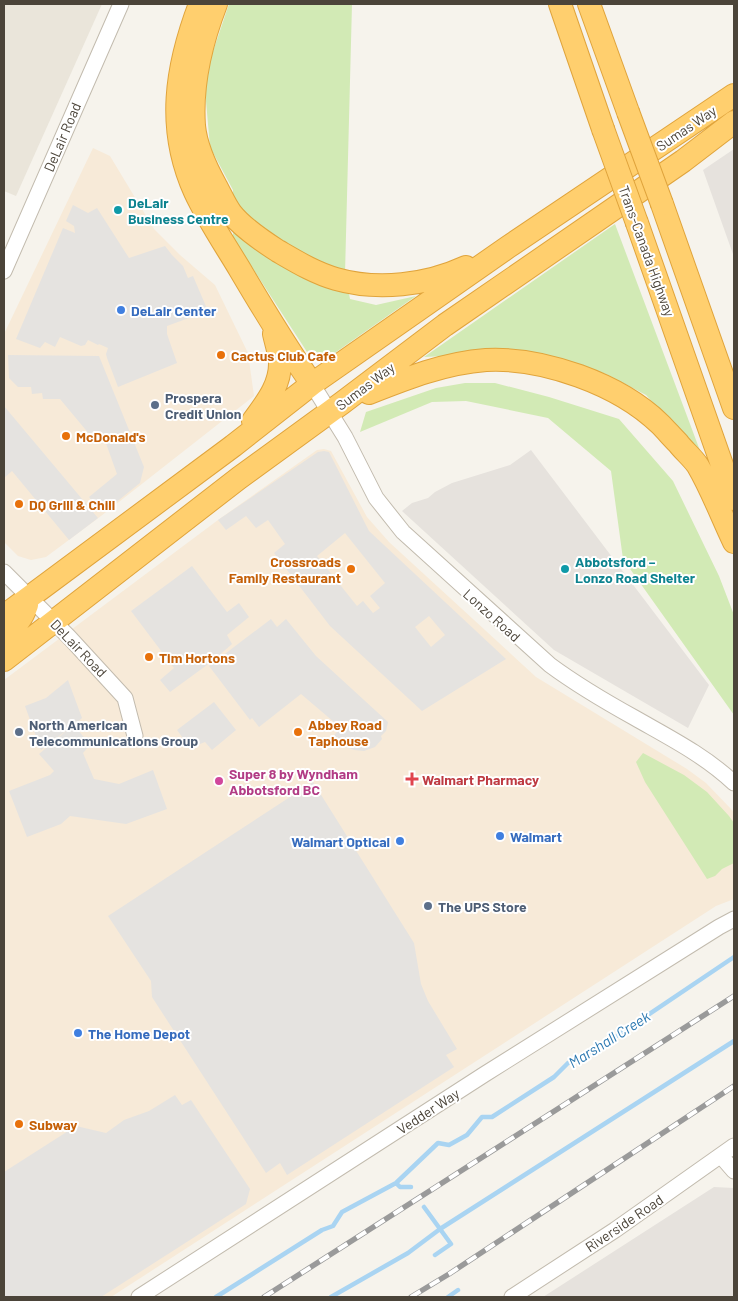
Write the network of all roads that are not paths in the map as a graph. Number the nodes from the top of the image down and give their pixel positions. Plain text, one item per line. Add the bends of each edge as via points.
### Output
1 (121, 4) edge
2 (200, 4) edge
3 (216, 4) edge
4 (560, 4) edge
5 (591, 4) edge
6 (734, 84) edge
7 (734, 95) edge
8 (734, 122) edge
9 (676, 135) junction
10 (508, 247) junction
11 (4, 271) edge
12 (272, 323) junction
13 (312, 384) junction
14 (336, 408) junction
15 (734, 408) edge
16 (233, 446) junction
17 (734, 499) edge
18 (734, 542) edge
19 (4, 572) edge
20 (30, 597) junction
21 (4, 616) edge
22 (53, 621) junction
23 (4, 636) edge
24 (4, 660) edge
25 (135, 736) dead end
26 (734, 783) edge
27 (734, 920) edge
28 (734, 1146) edge
29 (721, 1156) junction
30 (734, 1171) edge
31 (139, 1297) edge
32 (512, 1297) edge

1 - 11 street, DeLair Road
2 - 12 highway via 188,34 177,92 182,153 195,192
3 - 10 highway via 200,51 194,90 194,128 205,166 232,213 265,243 302,265 336,279 376,286 410,284 451,274
4 - 17 highway, Trans-Canada Highway, bridge
5 - 15 highway, bridge
6 - 9 highway
7 - 9 highway, Sumas Way
8 - 14 highway, Sumas Way via 683,161 445,325
9 - 10 highway, Sumas Way
10 - 13 highway, Sumas Way
12 - 13 highway
12 - 16 highway via 280,361 278,381 269,399
13 - 14 street, Lonzo Road
13 - 16 highway, Sumas Way
14 - 18 highway via 407,378 453,364 487,360 527,362 560,369 634,403 660,423 697,465
14 - 22 highway, Sumas Way
14 - 26 street, Lonzo Road via 345,437 376,498 403,532 550,666 694,750
16 - 20 highway, Sumas Way
19 - 20 street, DeLair Road
20 - 21 highway, Sumas Way
20 - 22 street, DeLair Road
20 - 23 highway via 23,618
22 - 24 highway, Sumas Way
22 - 25 street, DeLair Road via 125,698
27 - 31 street, Vedder Way via 485,1074
28 - 29 street, Riverside Road
29 - 30 street
29 - 32 street, Riverside Road

